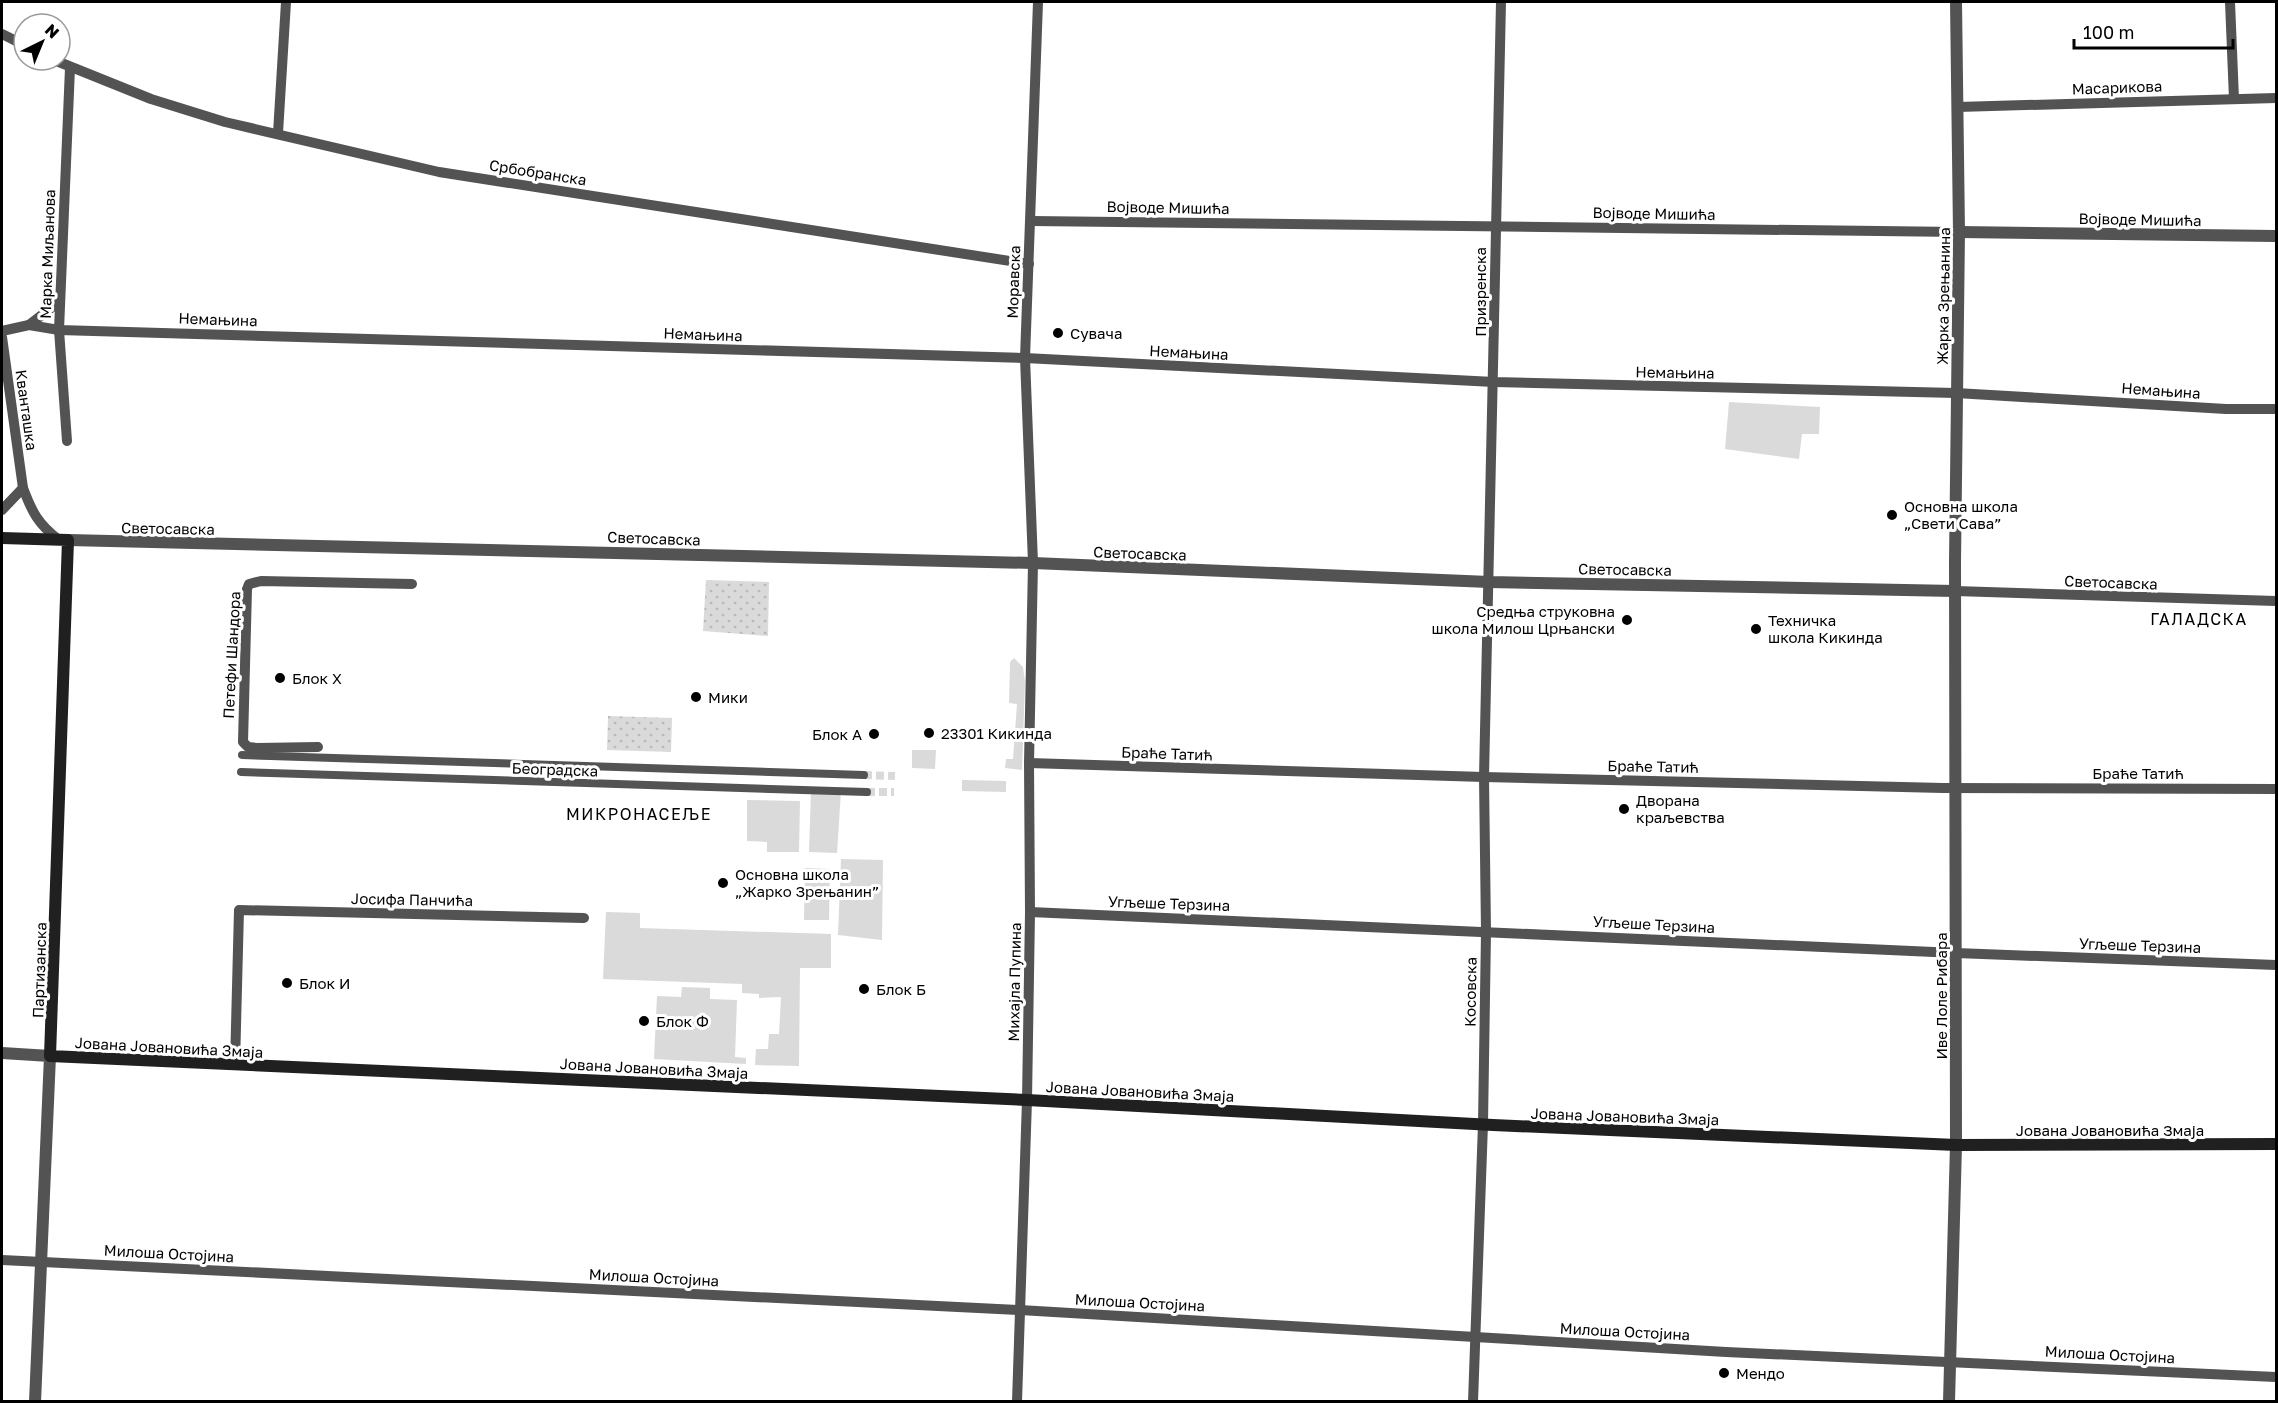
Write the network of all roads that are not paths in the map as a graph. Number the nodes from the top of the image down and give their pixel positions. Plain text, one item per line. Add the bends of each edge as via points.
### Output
1 (286, 2) edge
2 (1038, 2) edge
3 (1501, 2) edge
4 (1956, 2) edge
5 (2230, 2) edge
6 (72, 69) edge
7 (69, 72) edge
8 (2277, 98) edge
9 (2234, 99) junction
10 (1958, 107) junction
11 (278, 133) junction
12 (1031, 221) junction
13 (1495, 226) junction
14 (1959, 232) junction
15 (2277, 236) edge
16 (1029, 264) junction
17 (60, 301) junction
18 (29, 325) junction
19 (59, 330) junction
20 (2, 331) edge
21 (2, 337) edge
22 (1025, 358) junction
23 (1494, 382) junction
24 (1956, 393) junction
25 (2277, 409) edge
26 (67, 441) dead end
27 (23, 488) junction
28 (2, 510) edge
29 (2, 538) edge
30 (64, 540) junction
31 (1033, 563) junction
32 (1489, 582) junction
33 (412, 584) dead end
34 (1955, 591) junction
35 (2277, 601) edge
36 (318, 747) dead end
37 (242, 756) dead end
38 (1029, 764) junction
39 (241, 772) dead end
40 (864, 775) tunnel mouth
41 (1484, 777) junction
42 (1957, 788) junction
43 (2277, 789) edge
44 (867, 792) tunnel mouth
45 (1030, 912) junction
46 (584, 918) dead end
47 (1486, 932) junction
48 (1956, 953) junction
49 (2277, 965) edge
50 (2, 1053) edge
51 (50, 1056) junction
52 (235, 1065) junction
53 (1027, 1100) junction
54 (1483, 1124) junction
55 (2277, 1144) edge
56 (1956, 1145) junction
57 (2, 1260) edge
58 (40, 1262) junction
59 (1020, 1310) junction
60 (1475, 1338) junction
61 (1949, 1361) junction
62 (2277, 1377) edge
63 (35, 1401) edge
64 (1017, 1401) edge
65 (1473, 1401) edge
66 (1949, 1401) edge

1 - 11 street
2 - 12 street, Моравска
3 - 13 street, Призренска
4 - 10 street, Жарка Зрењанина
5 - 9 street
6 - 11 street, Србобранска via 225,122
7 - 17 street, Марка Миљанова
8 - 9 street, Масарикова
9 - 10 street, Масарикова
10 - 14 street, Жарка Зрењанина
11 - 16 street, Србобранска via 439,172
12 - 13 street, Војводе Мишића
12 - 16 street, Моравска
13 - 14 street, Војводе Мишића
13 - 23 street, Призренска
14 - 15 street, Војводе Мишића
14 - 24 street, Жарка Зрењанина
16 - 22 street, Моравска
17 - 18 street, Немањина
17 - 19 street, Марка Миљанова
18 - 19 street, Немањина
18 - 20 street, Немањина
19 - 22 street, Немањина
19 - 26 street, Марка Миљанова
21 - 27 street, Кванташка
22 - 23 street, Немањина
22 - 31 street, Моравска
23 - 24 street, Немањина
23 - 32 street, Призренска
24 - 25 street, Немањина
24 - 34 street, Жарка Зрењанина
27 - 28 street
27 - 30 street, Кванташка via 42,527
29 - 30 main road, Светосавска
30 - 31 street, Светосавска
30 - 51 main road, Партизанска
31 - 32 street, Светосавска
31 - 38 street, Михајла Пупина
32 - 34 street, Светосавска
32 - 41 street, Косовска
33 - 36 street, Петефи Шандора via 249,584 243,742 257,748
34 - 35 street, Светосавска
34 - 42 street, Иве Лоле Рибара
37 - 40 street, Београдска
38 - 41 street, Браће Татић
38 - 45 street, Михајла Пупина
39 - 44 street, Београдска
41 - 42 street, Браће Татић
41 - 47 street, Косовска
42 - 43 street, Браће Татић
42 - 48 street, Иве Лоле Рибара
45 - 47 street, Угљеше Терзина
45 - 53 street, Михајла Пупина
46 - 52 street, Јосифа Панчића via 239,910
47 - 48 street, Угљеше Терзина
47 - 54 street, Косовска
48 - 49 street, Угљеше Терзина
48 - 56 street, Иве Лоле Рибара
50 - 51 street, Јована Јовановића Змаја
51 - 52 main road, Јована Јовановића Змаја
51 - 58 street, Партизанска
52 - 53 main road, Јована Јовановића Змаја
53 - 54 main road, Јована Јовановића Змаја
53 - 59 street, Михајла Пупина
54 - 56 main road, Јована Јовановића Змаја
54 - 60 street, Косовска
55 - 56 main road, Јована Јовановића Змаја
56 - 61 street, Иве Лоле Рибара
57 - 58 street, Милоша Остојина
58 - 59 street, Милоша Остојина
58 - 63 street, Партизанска
59 - 60 street, Милоша Остојина
59 - 64 street, Михајла Пупина
60 - 61 street, Милоша Остојина
60 - 65 street, Косовска
61 - 62 street, Милоша Остојина
61 - 66 street, Иве Лоле Рибара

